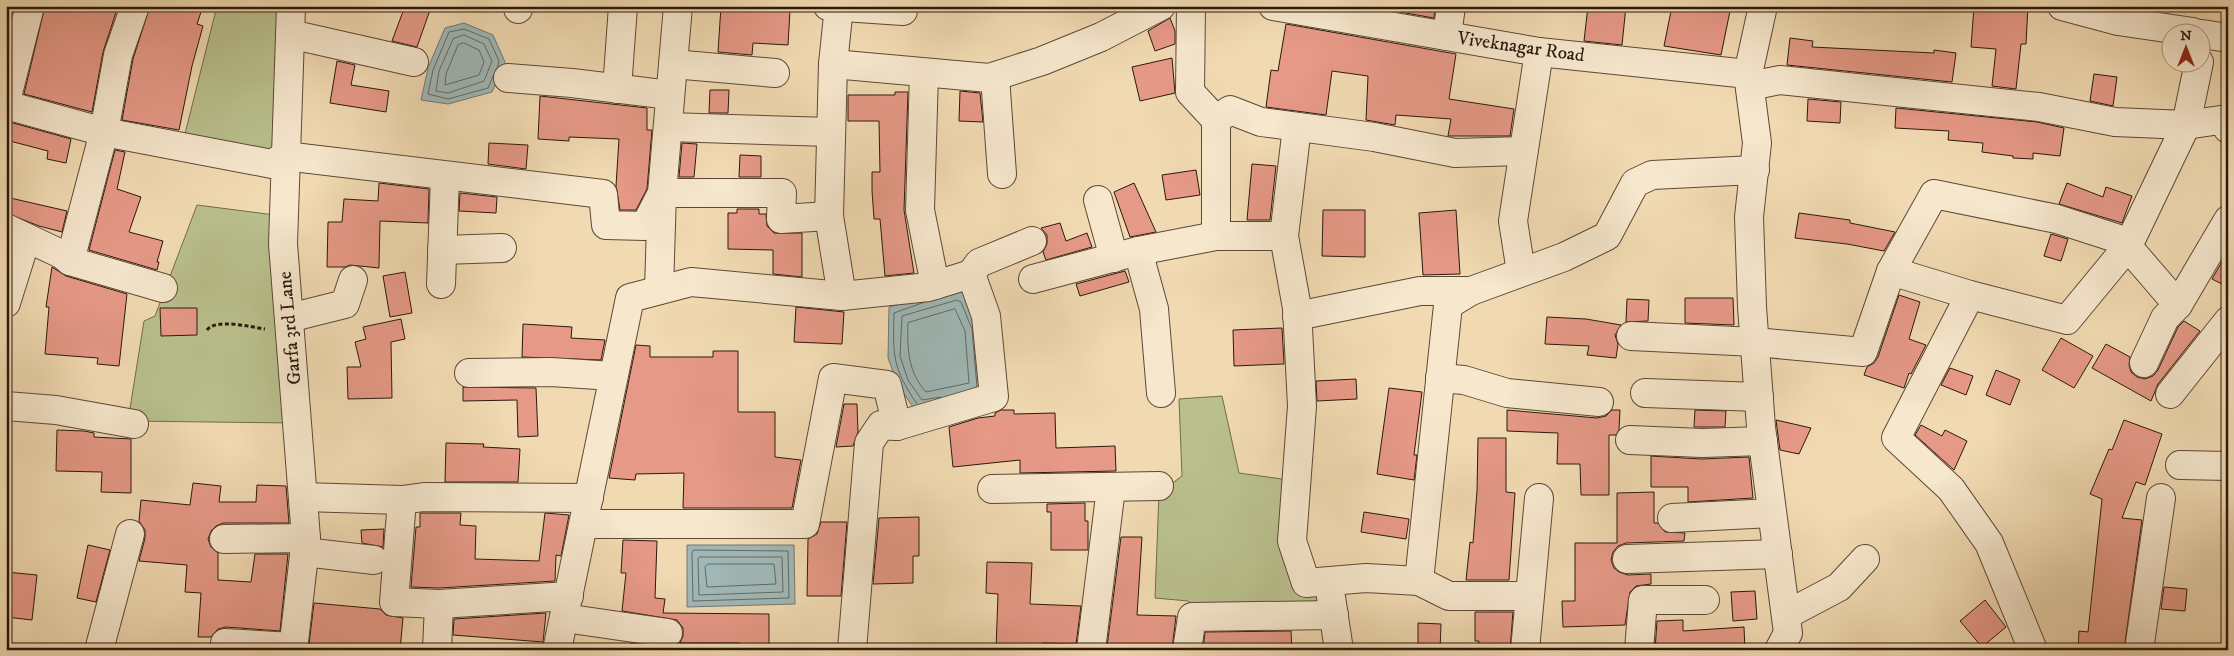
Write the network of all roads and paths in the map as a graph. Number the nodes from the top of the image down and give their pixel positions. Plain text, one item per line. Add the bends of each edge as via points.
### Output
1 (30, 6) edge
2 (135, 6) edge
3 (291, 6) edge
4 (623, 6) edge
5 (678, 6) edge
6 (828, 6) edge
7 (839, 6) edge
8 (1161, 6) edge
9 (1191, 6) edge
10 (1273, 6) edge
11 (1451, 6) edge
12 (1763, 6) edge
13 (2062, 6) edge
14 (903, 11) dead end
15 (1342, 12) edge
16 (2162, 29) edge
17 (290, 34) junction
18 (1447, 36) junction
19 (1539, 52) junction
20 (414, 62) dead end
21 (673, 64) junction
22 (833, 64) junction
23 (2197, 72) edge
24 (776, 73) dead end
25 (924, 73) junction
26 (995, 77) junction
27 (508, 78) dead end
28 (1750, 85) junction
29 (618, 89) junction
30 (670, 95) junction
31 (6, 101) edge
32 (6, 105) edge
33 (1216, 120) junction
34 (2186, 125) junction
35 (668, 127) junction
36 (1297, 127) junction
37 (2228, 129) edge
38 (104, 132) junction
39 (831, 132) junction
40 (1523, 151) junction
41 (285, 156) junction
42 (1755, 170) junction
43 (1002, 174) dead end
44 (445, 177) junction
45 (662, 193) junction
46 (1098, 200) dead end
47 (829, 216) junction
48 (2228, 220) edge
49 (16, 233) edge
50 (1216, 236) junction
51 (1284, 236) junction
52 (1032, 241) dead end
53 (2128, 246) junction
54 (502, 248) dead end
55 (442, 250) junction
56 (1126, 255) junction
57 (70, 261) junction
58 (1891, 271) junction
59 (1521, 272) junction
60 (971, 274) junction
61 (1033, 279) dead end
62 (353, 280) dead end
63 (441, 284) dead end
64 (936, 285) junction
65 (163, 288) dead end
66 (659, 290) junction
67 (1470, 290) junction
68 (1970, 295) junction
69 (842, 296) junction
70 (6, 303) edge
71 (2178, 305) junction
72 (1297, 316) junction
73 (2228, 321) edge
74 (290, 325) junction
75 (207, 330) dead end
76 (1631, 336) dead end
77 (1755, 342) junction
78 (2144, 363) dead end
79 (469, 373) dead end
80 (614, 376) junction
81 (1440, 378) junction
82 (1161, 393) dead end
83 (1645, 393) dead end
84 (2170, 394) dead end
85 (1759, 397) junction
86 (1599, 402) dead end
87 (6, 406) edge
88 (134, 424) dead end
89 (897, 426) junction
90 (1630, 440) dead end
91 (1763, 441) junction
92 (2180, 464) dead end
93 (2228, 466) edge
94 (1159, 486) dead end
95 (1112, 488) junction
96 (992, 489) dead end
97 (303, 497) junction
98 (1539, 498) dead end
99 (2161, 498) dead end
100 (402, 500) junction
101 (586, 511) junction
102 (1772, 513) junction
103 (1672, 518) dead end
104 (130, 534) dead end
105 (224, 539) dead end
106 (305, 545) junction
107 (1778, 554) junction
108 (1626, 559) dead end
109 (1865, 559) dead end
110 (374, 560) dead end
111 (1419, 581) junction
112 (1329, 582) junction
113 (1529, 596) junction
114 (1705, 600) dead end
115 (439, 604) junction
116 (566, 607) junction
117 (1334, 615) junction
118 (1786, 615) junction
119 (668, 633) dead end
120 (225, 643) dead end
121 (293, 649) edge
122 (99, 650) edge
123 (437, 650) edge
124 (557, 650) edge
125 (852, 650) edge
126 (1091, 650) edge
127 (1186, 650) edge
128 (1339, 650) edge
129 (1524, 650) edge
130 (1639, 650) edge
131 (1779, 650) edge
132 (2033, 650) edge
133 (2139, 650) edge

1 - 31 street
2 - 38 street via 118,55
3 - 17 street, Garfa 3rd Lane
4 - 29 street
5 - 21 street
6 - 7 street
7 - 14 street
7 - 22 street
8 - 26 street via 1102,38
9 - 33 street via 1190,92
10 - 15 street, Viveknagar Road
11 - 18 street
12 - 28 street
13 - 16 street
15 - 18 street, Viveknagar Road
17 - 20 street
17 - 41 street, Garfa 3rd Lane
18 - 19 street, Viveknagar Road
19 - 28 street, Viveknagar Road
19 - 40 street
21 - 24 street
21 - 30 street
22 - 25 street
22 - 39 street
23 - 34 street
25 - 26 street
25 - 64 street via 920,210
26 - 43 street
27 - 29 street
28 - 34 street, Viveknagar Road via 1780,80 2039,107 2115,122
28 - 42 street via 1758,143
29 - 30 street
30 - 35 street
32 - 38 street
33 - 36 street via 1230,110 1261,122
33 - 50 street
34 - 37 street, Viveknagar Road via 2227,119
34 - 53 street
35 - 39 street
35 - 45 street
36 - 40 street via 1374,137 1454,153
36 - 51 street
38 - 41 street via 272,164
38 - 57 street
39 - 47 street
40 - 59 street via 1513,221
41 - 44 street
41 - 74 street, Garfa 3rd Lane via 283,244
42 - 59 street via 1652,175 1635,183 1607,236 1564,257
42 - 77 street via 1749,217
44 - 45 street via 603,194 606,226 644,226
44 - 55 street
45 - 47 street via 782,193 781,219
45 - 66 street
46 - 56 street
47 - 69 street
48 - 71 street
49 - 57 street
49 - 70 street
50 - 51 street
50 - 56 street
51 - 72 street
52 - 60 street via 979,263
53 - 58 street via 2122,240 2057,219 1934,194
53 - 68 street via 2068,320
53 - 71 street
54 - 55 street
55 - 63 street
56 - 61 street
56 - 82 street via 1154,309
57 - 65 street
58 - 68 street
58 - 77 street via 1863,352
59 - 67 street
60 - 64 street
60 - 89 street via 986,316 994,397
62 - 74 street via 344,304
64 - 69 street
66 - 69 street via 691,282
66 - 80 street via 630,298
67 - 72 street via 1420,291
67 - 81 street via 1448,305
68 - 132 street via 1896,438 1951,489 1989,542
71 - 78 street via 2165,318
72 - 112 street via 1302,406 1292,541 1306,584
73 - 84 street
74 - 75 path via 218,323
74 - 97 street, Garfa 3rd Lane
76 - 77 street
77 - 85 street
79 - 80 street via 551,372
80 - 101 street
81 - 86 street via 1464,380 1507,393
81 - 111 street
83 - 85 street
85 - 91 street
87 - 88 street via 56,410
89 - 101 street via 887,385 833,378 805,524
89 - 125 street via 881,425 869,443
90 - 91 street
91 - 102 street
92 - 93 street
94 - 95 street
95 - 96 street
95 - 126 street
97 - 100 street
97 - 106 street, Garfa 3rd Lane
98 - 113 street
99 - 133 street
100 - 101 street via 424,497
100 - 115 street via 394,602
101 - 116 street
102 - 103 street
102 - 107 street
104 - 122 street
105 - 106 street
106 - 110 street
106 - 121 street, Garfa 3rd Lane
107 - 108 street
107 - 118 street
109 - 118 street via 1839,587
111 - 112 street via 1366,578
111 - 113 street via 1448,596
112 - 117 street
113 - 129 street
114 - 130 street via 1643,600
115 - 116 street
115 - 123 street
116 - 119 street
116 - 124 street
117 - 127 street via 1192,617
117 - 128 street
118 - 131 street via 1788,633
120 - 121 street

